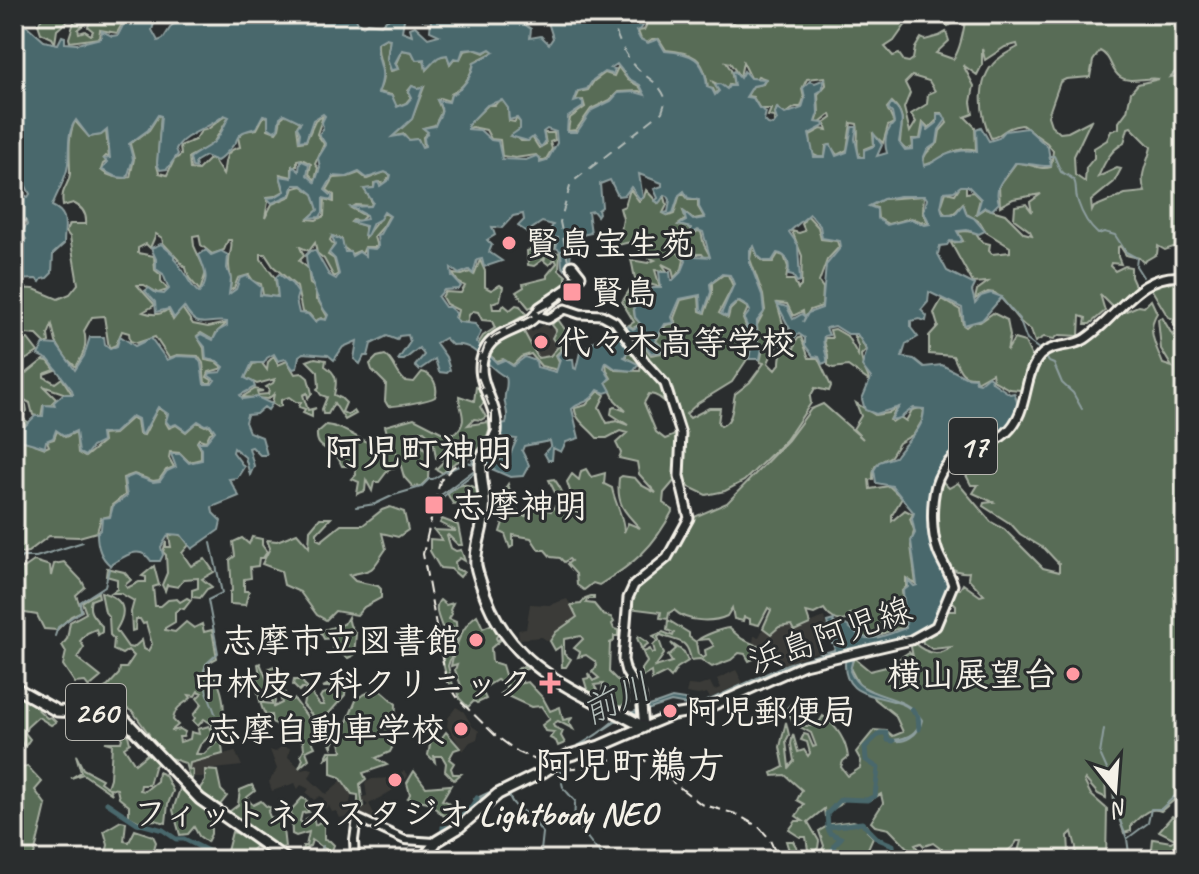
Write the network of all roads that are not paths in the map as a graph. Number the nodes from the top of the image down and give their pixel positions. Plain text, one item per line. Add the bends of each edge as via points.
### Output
1 (572, 266) dead end
2 (1185, 277) edge
3 (537, 316) junction
4 (14, 687) edge
5 (644, 727) junction
6 (435, 842) junction
7 (424, 857) edge
8 (287, 860) edge
9 (355, 860) edge

1 - 3 highway via 580,276
2 - 5 main road, 浜島阿児線 / 17 via 1146,284 1084,340 1040,356 1021,413 1009,431 966,448 948,463 936,485 935,542 953,583 938,622 928,632 799,667 706,709
3 - 5 highway via 497,336 484,354 481,378 496,421 494,441 481,462 484,511 476,563 507,639 545,674
3 - 5 main road via 548,319 563,309 613,321 661,379 681,434 679,476 689,515 667,558 634,585 628,598 623,660 640,692
4 - 8 highway, 260 via 63,712 119,716 204,803
5 - 6 highway via 567,756 484,804
6 - 7 highway
6 - 9 main road via 405,840 357,818

